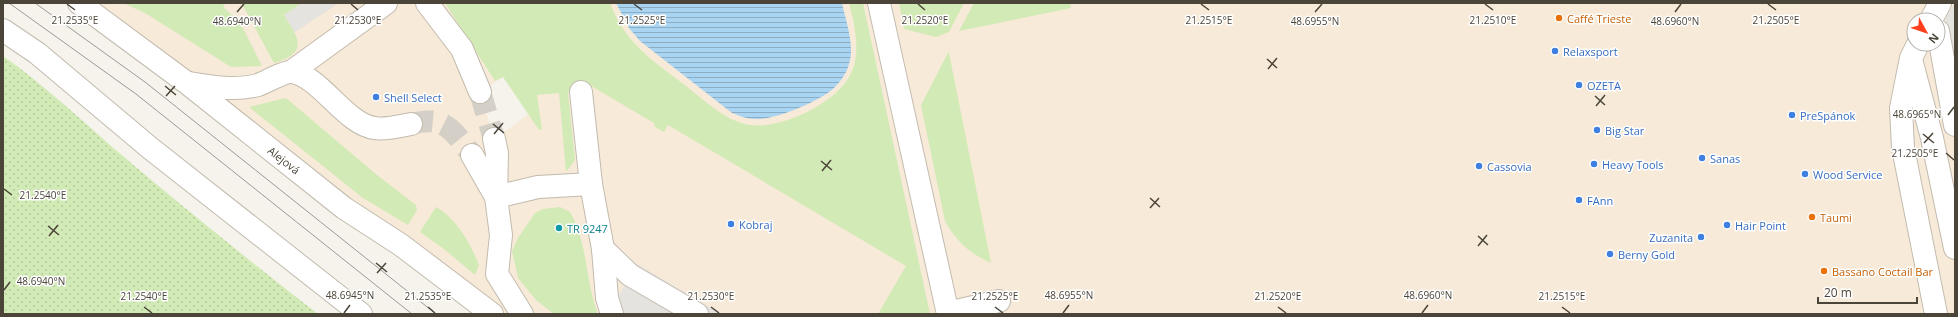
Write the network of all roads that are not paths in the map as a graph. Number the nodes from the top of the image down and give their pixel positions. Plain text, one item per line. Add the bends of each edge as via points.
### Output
1 (78, 3) edge
2 (386, 3) edge
3 (426, 3) edge
4 (879, 3) edge
5 (3, 30) edge
6 (1914, 52) edge
7 (1914, 52) edge
8 (1942, 52) edge
9 (291, 72) junction
10 (187, 83) junction
11 (480, 92) tunnel mouth
12 (581, 92) dead end
13 (411, 124) tunnel mouth
14 (1955, 124) edge
15 (494, 139) tunnel mouth
16 (472, 155) tunnel mouth
17 (591, 184) junction
18 (496, 197) junction
19 (1955, 248) edge
20 (603, 249) junction
21 (999, 301) dead end
22 (361, 314) edge
23 (492, 314) edge
24 (522, 314) edge
25 (612, 314) edge
26 (697, 314) edge
27 (948, 314) edge
28 (1936, 314) edge

1 - 10 street, Alejová
2 - 9 street
3 - 11 street via 462,49
4 - 27 street
5 - 22 street via 37,53 150,148
6 - 19 street
7 - 28 street via 1901,108 1903,148
8 - 14 street
9 - 10 street via 244,88 230,89
9 - 13 street via 313,84 364,126 381,129
10 - 23 street, Alejová via 344,208 401,245
12 - 17 street
15 - 18 street via 497,153
16 - 18 street
17 - 18 street via 538,188
17 - 20 street
18 - 24 street via 501,235 497,274
20 - 25 street via 607,298
20 - 26 street via 630,275
21 - 27 street

